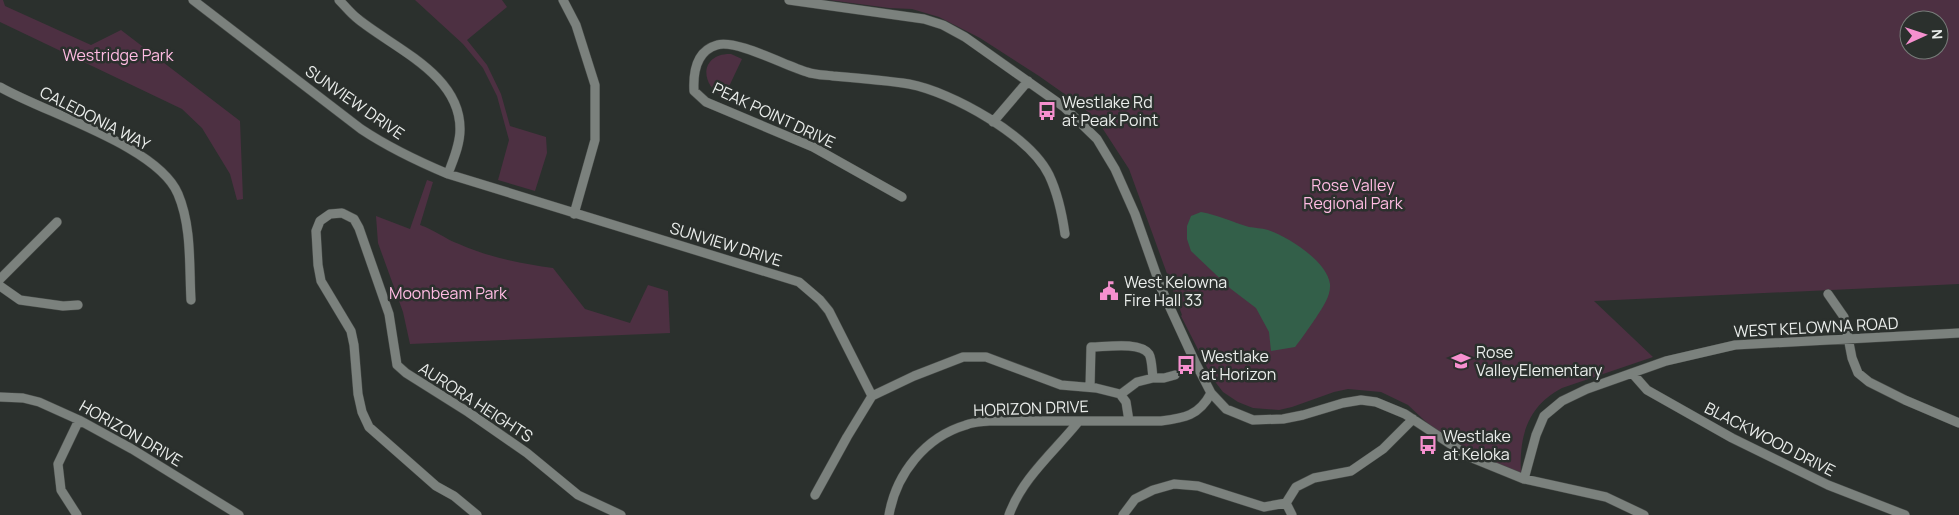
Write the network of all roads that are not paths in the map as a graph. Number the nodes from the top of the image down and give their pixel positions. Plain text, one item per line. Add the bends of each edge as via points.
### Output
1 (193, 0) edge
2 (339, 0) edge
3 (563, 0) edge
4 (789, 0) edge
5 (1028, 81) junction
6 (0, 87) edge
7 (994, 122) junction
8 (448, 174) junction
9 (902, 197) dead end
10 (574, 214) junction
11 (57, 222) dead end
12 (1065, 234) dead end
13 (0, 279) edge
14 (0, 286) edge
15 (1828, 294) dead end
16 (190, 300) dead end
17 (78, 305) dead end
18 (1959, 333) edge
19 (1849, 339) junction
20 (1632, 373) junction
21 (1175, 375) dead end
22 (1153, 378) junction
23 (1090, 387) junction
24 (1211, 393) junction
25 (1121, 394) junction
26 (872, 396) junction
27 (0, 397) edge
28 (1413, 419) junction
29 (79, 420) junction
30 (1079, 421) junction
31 (1129, 422) junction
32 (1959, 423) edge
33 (1524, 478) junction
34 (815, 495) dead end
35 (1286, 503) junction
36 (77, 515) edge
37 (240, 515) edge
38 (477, 515) edge
39 (621, 515) edge
40 (889, 515) edge
41 (1009, 515) edge
42 (1123, 515) edge
43 (1292, 515) edge
44 (1644, 515) edge
45 (1905, 515) edge

1 - 8 street, SUNVIEW DRIVE via 385,145
2 - 8 street via 357,19 438,77 455,100 460,132
3 - 10 street via 576,25 595,85 595,140
4 - 5 street via 924,19 943,25
5 - 7 street
5 - 24 street via 1082,122 1104,147 1136,214 1161,288
6 - 16 street, CALEDONIA WAY via 123,145 168,178 178,192 187,230
7 - 9 street, PEAK POINT DRIVE via 950,98 910,84 808,73 734,44 718,44 701,53 693,73 694,91 706,102 814,147
7 - 12 street, PEAK POINT DRIVE via 1024,143 1048,174 1061,205
8 - 10 street, SUNVIEW DRIVE
10 - 26 street, SUNVIEW DRIVE via 799,282 829,311
11 - 13 street
14 - 17 street via 20,300
15 - 19 street via 1844,317
18 - 19 street, WEST KELOWNA ROAD
19 - 20 street, WEST KELOWNA ROAD via 1735,345 1666,361
19 - 32 street via 1858,373 1869,382
20 - 33 street, WEST KELOWNA ROAD via 1562,401 1544,416
20 - 45 street, BLACKWOOD DRIVE via 1646,390 1732,438 1828,485
21 - 22 street
22 - 23 street via 1150,355 1143,348 1091,347
22 - 25 street via 1137,382
23 - 25 street
23 - 26 street via 1061,385 997,360 976,356 946,363
24 - 28 street via 1226,409 1253,420 1283,419 1361,400 1376,402
24 - 31 street, HORIZON DRIVE via 1205,404 1185,418
25 - 31 street via 1126,402
26 - 34 street
27 - 29 street, HORIZON DRIVE via 39,402
28 - 33 street via 1470,457
28 - 35 street via 1383,449 1351,471 1314,478 1296,487
29 - 36 street via 58,464 61,490
29 - 37 street, HORIZON DRIVE
30 - 31 street, HORIZON DRIVE
30 - 40 street, HORIZON DRIVE via 966,424 945,434 923,448 906,470
30 - 41 street via 1026,483
33 - 44 street via 1606,497
35 - 42 street via 1264,507 1198,486 1174,484 1134,499
35 - 43 street
38 - 39 street, AURORA HEIGHTS via 436,486 369,427 358,394 351,331 321,281 318,265 316,231 320,221 330,214 342,213 354,219 359,228 389,314 397,364 406,374 528,453 578,495

